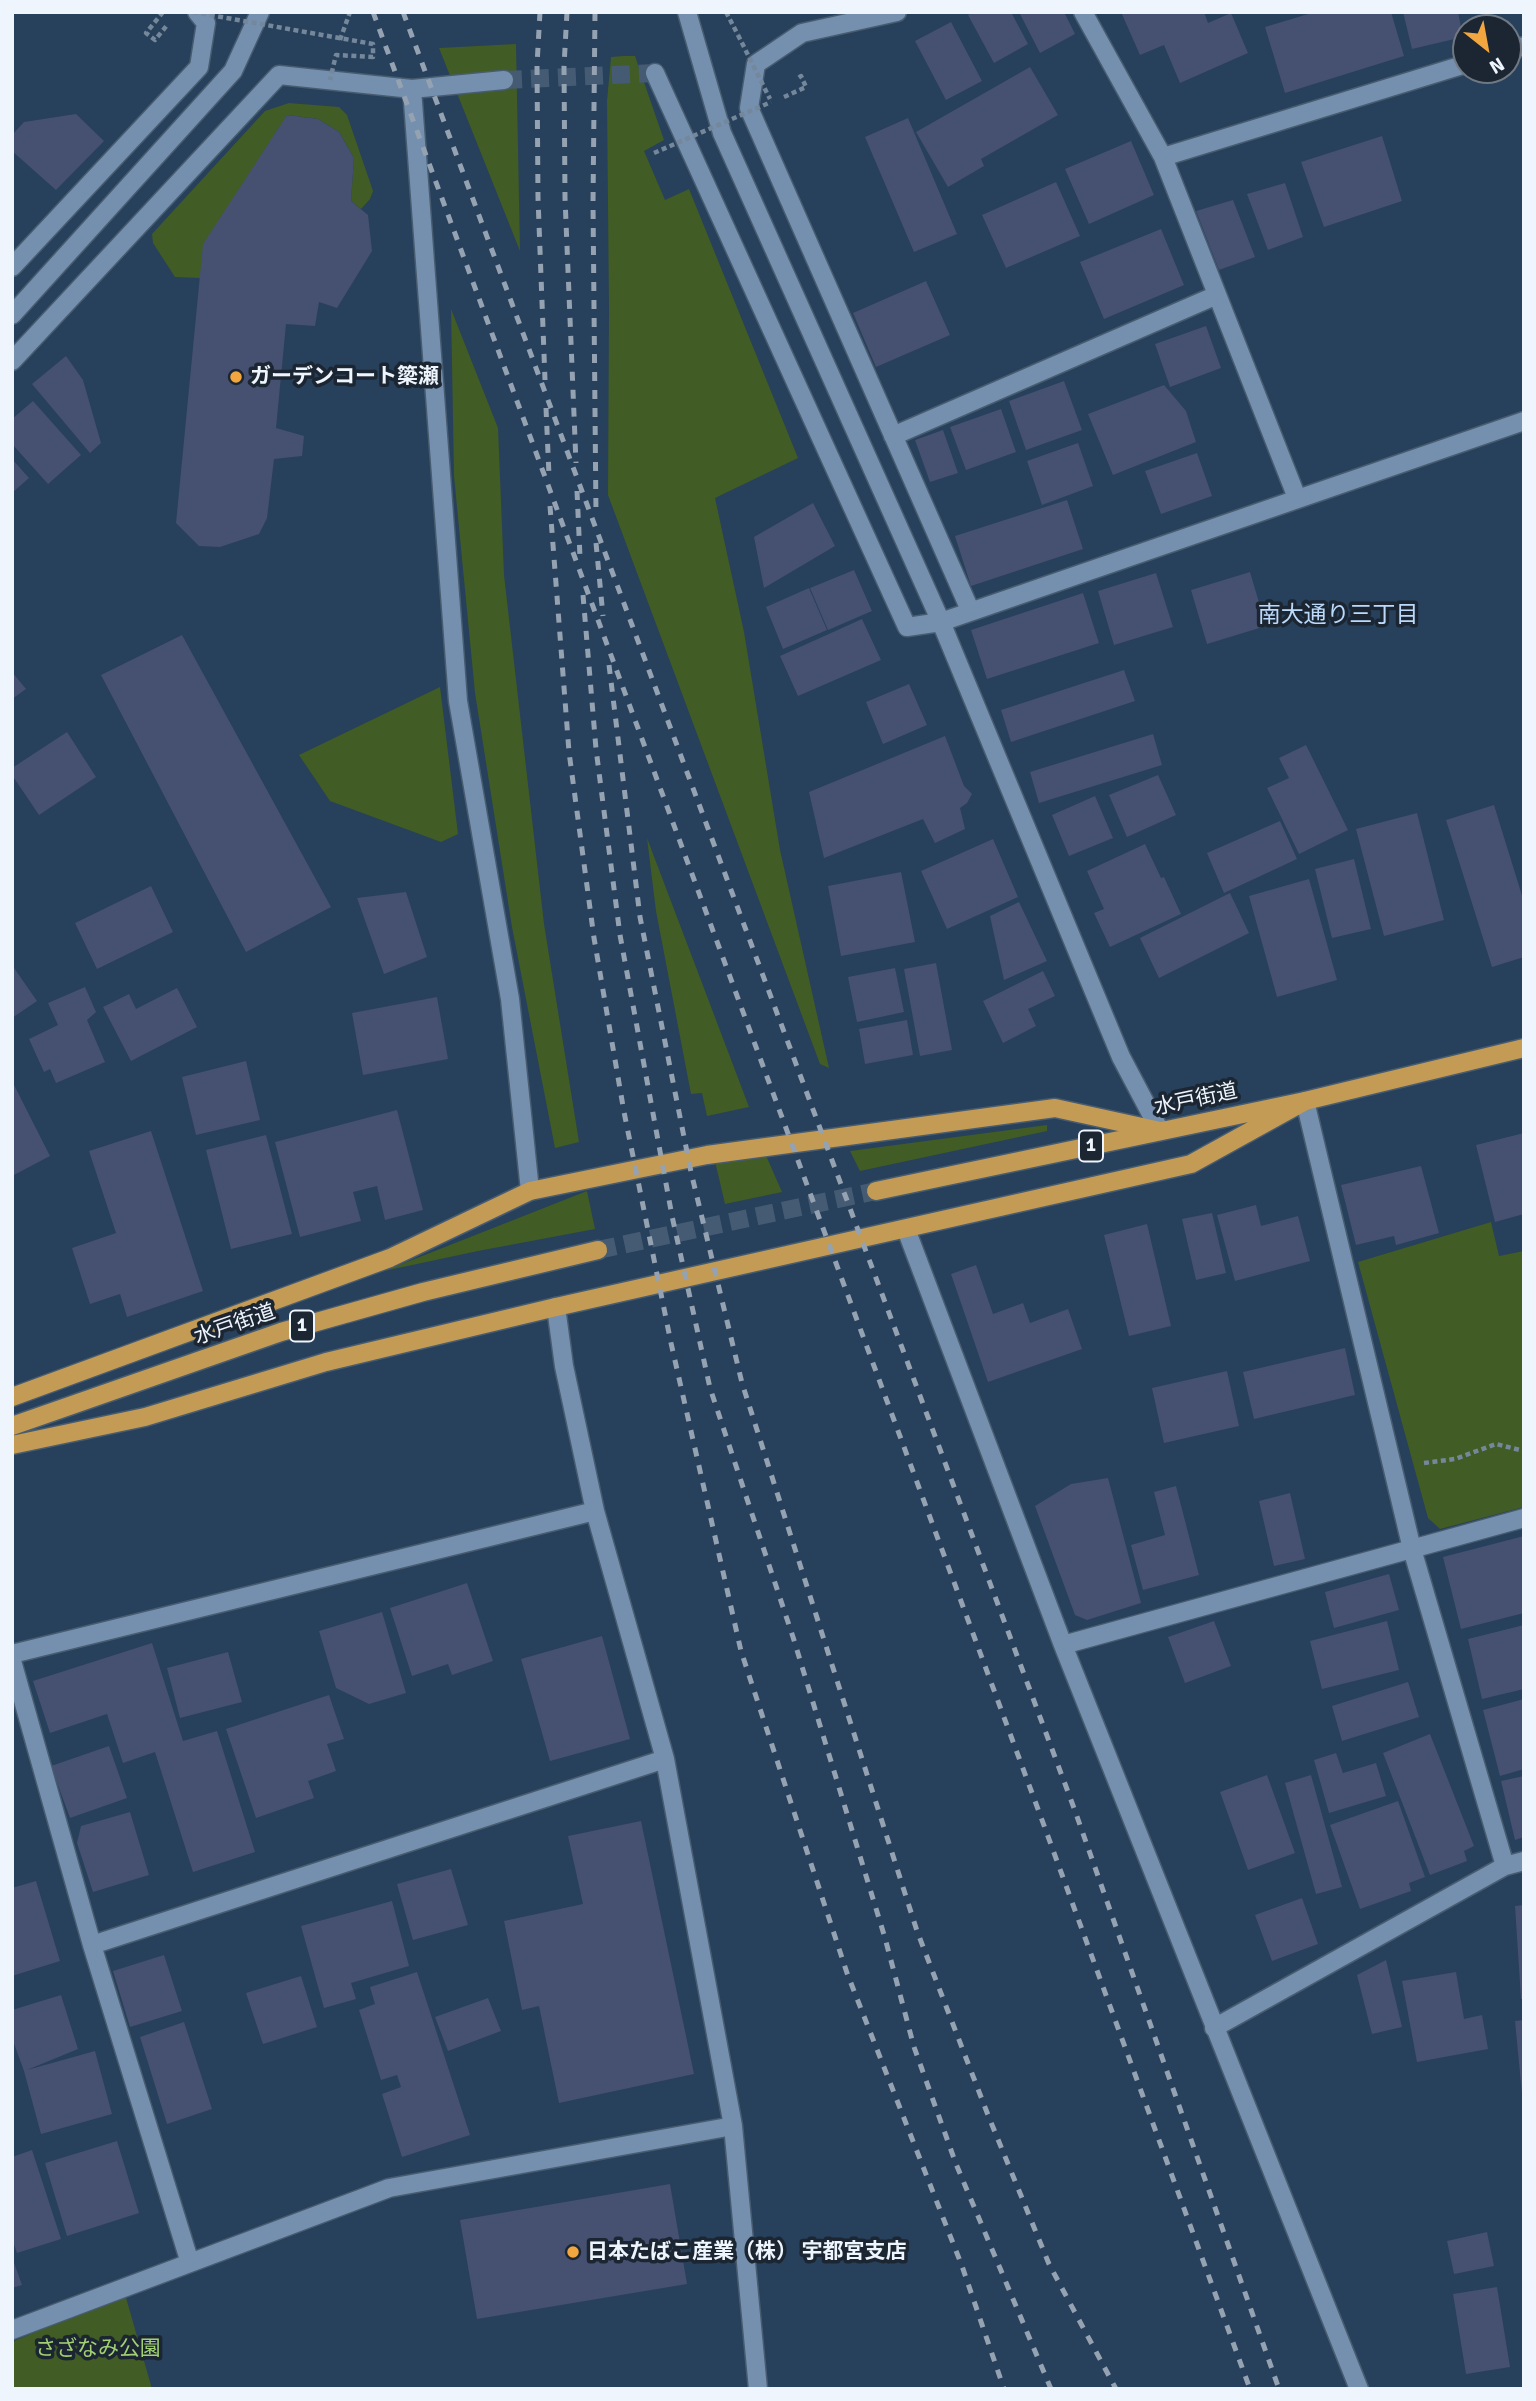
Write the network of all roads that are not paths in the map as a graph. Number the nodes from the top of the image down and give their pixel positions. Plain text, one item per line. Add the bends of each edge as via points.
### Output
1 (195, 12) edge
2 (260, 12) edge
3 (687, 12) edge
4 (897, 12) edge
5 (1083, 12) edge
6 (1452, 68) edge
7 (656, 73) dead end
8 (504, 80) tunnel mouth
9 (412, 89) junction
10 (1163, 158) junction
11 (12, 267) edge
12 (1217, 295) junction
13 (12, 315) edge
14 (12, 361) edge
15 (1524, 421) edge
16 (893, 436) junction
17 (1297, 498) junction
18 (970, 610) junction
19 (941, 622) junction
20 (1524, 1048) edge
21 (1305, 1101) junction
22 (1160, 1131) junction
23 (530, 1191) junction
24 (876, 1191) tunnel mouth
25 (906, 1229) junction
26 (598, 1250) tunnel mouth
27 (556, 1307) junction
28 (12, 1397) edge
29 (12, 1426) edge
30 (12, 1445) edge
31 (595, 1511) junction
32 (1524, 1518) edge
33 (1412, 1549) junction
34 (1063, 1645) junction
35 (12, 1654) edge
36 (12, 1661) edge
37 (665, 1759) junction
38 (1524, 1861) edge
39 (1505, 1866) junction
40 (92, 1945) junction
41 (1214, 2028) junction
42 (733, 2126) junction
43 (190, 2263) junction
44 (12, 2330) edge
45 (758, 2389) edge
46 (1359, 2389) edge

1 - 11 street via 206,23 199,67
2 - 13 street via 233,71
3 - 19 street via 722,133
4 - 16 street via 802,33 756,64 749,108
5 - 10 street
6 - 10 street
7 - 19 street via 907,627
8 - 9 street
9 - 14 street via 279,75
9 - 23 street via 458,701 510,999
10 - 12 street
12 - 16 street
12 - 17 street
15 - 17 street
16 - 18 street
17 - 18 street
18 - 19 street
19 - 22 street via 1121,1057
20 - 21 main road, 水戸街道 / 1
21 - 22 main road, 水戸街道 / 1
21 - 25 main road via 1191,1164
21 - 33 street
22 - 23 main road via 1055,1108 707,1155
22 - 24 main road, 水戸街道 / 1
23 - 28 main road via 390,1258
25 - 27 main road
25 - 34 street
26 - 29 main road, 水戸街道 / 1 via 281,1332
27 - 30 main road via 326,1362 145,1417
27 - 31 street
31 - 35 street
31 - 37 street
32 - 33 street
33 - 34 street
33 - 39 street
34 - 41 street
36 - 40 street
37 - 40 street
37 - 42 street
38 - 39 street
39 - 41 street
40 - 43 street
41 - 46 street
42 - 43 street via 388,2188
42 - 45 street
43 - 44 street

